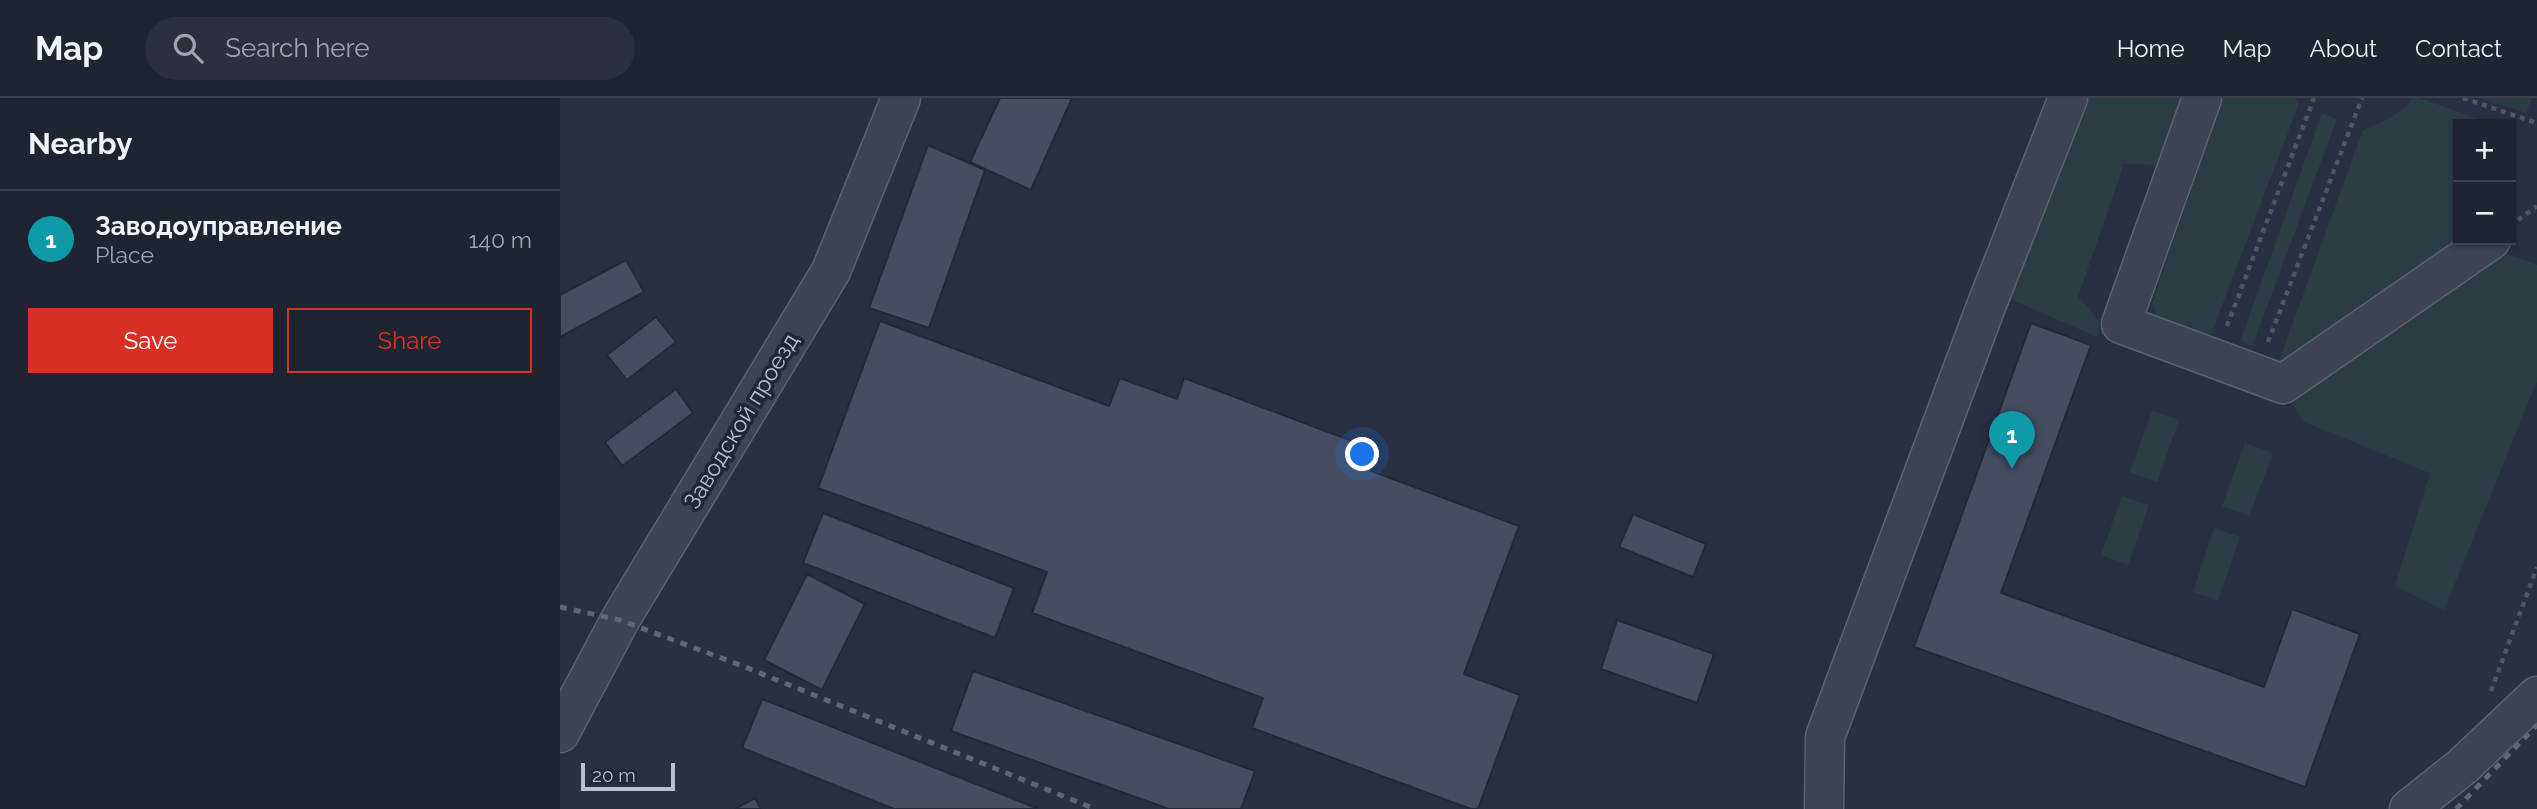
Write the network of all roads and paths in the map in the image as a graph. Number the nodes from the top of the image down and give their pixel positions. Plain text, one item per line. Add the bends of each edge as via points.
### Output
1 (901, 98) edge
2 (2068, 98) edge
3 (2203, 98) edge
4 (2314, 98) edge
5 (2362, 98) edge
6 (2463, 98) edge
7 (2537, 123) edge
8 (2537, 206) edge
9 (2516, 222) edge
10 (2484, 245) edge
11 (2215, 359) junction
12 (2255, 373) junction
13 (2537, 696) edge
14 (560, 733) edge
15 (1824, 809) edge
16 (2409, 809) edge

1 - 14 street, Заводской проезд via 831,271 620,620
2 - 15 street via 1825,737
3 - 11 street via 2121,324
4 - 11 path
5 - 12 path
6 - 7 path
8 - 9 path
10 - 12 street via 2283,384
11 - 12 street
13 - 16 street via 2463,766

